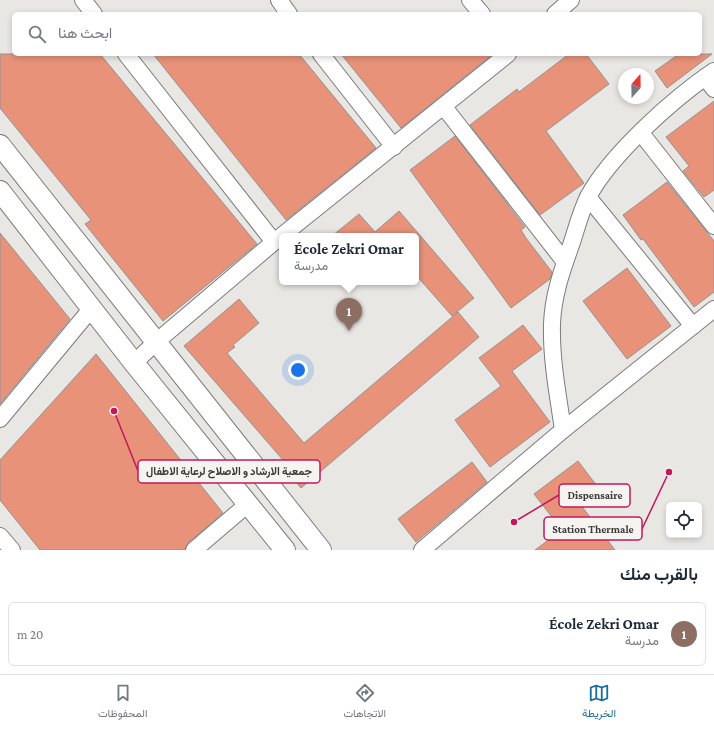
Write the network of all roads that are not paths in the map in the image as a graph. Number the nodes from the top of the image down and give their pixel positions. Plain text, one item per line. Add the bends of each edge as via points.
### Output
1 (84, 0) edge
2 (278, 0) edge
3 (470, 0) edge
4 (571, 0) edge
5 (93, 12) edge
6 (288, 12) edge
7 (480, 12) edge
8 (557, 12) edge
9 (128, 56) edge
10 (323, 56) edge
11 (506, 56) edge
12 (711, 79) edge
13 (444, 107) junction
14 (641, 133) junction
15 (0, 145) edge
16 (394, 147) junction
17 (0, 191) edge
18 (588, 197) junction
19 (714, 226) edge
20 (285, 233) edge
21 (279, 238) edge
22 (274, 242) junction
23 (565, 262) junction
24 (92, 309) junction
25 (714, 310) edge
26 (693, 326) junction
27 (156, 342) junction
28 (134, 363) junction
29 (0, 419) edge
30 (563, 430) junction
31 (248, 504) junction
32 (0, 536) edge
33 (12, 550) edge
34 (194, 550) edge
35 (285, 550) edge
36 (321, 550) edge
37 (422, 550) edge

1 - 5 street
2 - 6 street
3 - 7 street
4 - 8 street
9 - 22 street
10 - 16 street
11 - 13 street
12 - 14 street via 680,96
13 - 16 street
13 - 23 street
14 - 18 street via 599,180
14 - 19 street
15 - 27 street
16 - 20 street
17 - 24 street
18 - 23 street
18 - 26 street
21 - 22 street
22 - 27 street
23 - 30 street via 555,294 552,324 553,365
24 - 28 street
24 - 29 street
25 - 26 street
26 - 30 street
27 - 28 street
27 - 36 street
28 - 31 street
30 - 37 street
31 - 34 street
31 - 35 street
32 - 33 street

